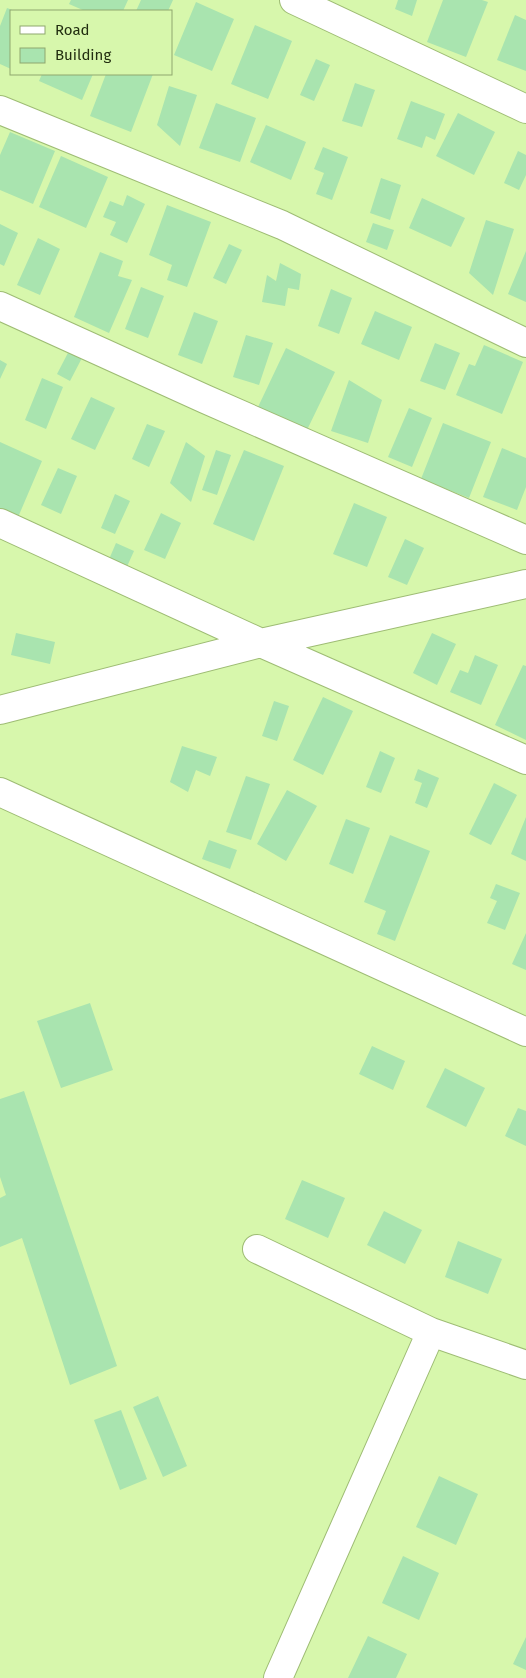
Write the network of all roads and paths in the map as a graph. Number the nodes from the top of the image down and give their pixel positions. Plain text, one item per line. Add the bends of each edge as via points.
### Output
1 (294, 0) edge
2 (526, 109) edge
3 (0, 110) edge
4 (0, 306) edge
5 (526, 343) edge
6 (0, 522) edge
7 (526, 540) edge
8 (526, 584) edge
9 (261, 643) junction
10 (0, 710) edge
11 (526, 760) edge
12 (0, 792) edge
13 (526, 1032) edge
14 (257, 1249) dead end
15 (430, 1332) junction
16 (526, 1365) edge
17 (278, 1678) edge

1 - 2 street
3 - 5 street via 282,225
4 - 7 street
6 - 9 street
8 - 9 street
9 - 10 street
9 - 11 street
12 - 13 street
14 - 15 street
15 - 16 street
15 - 17 street

